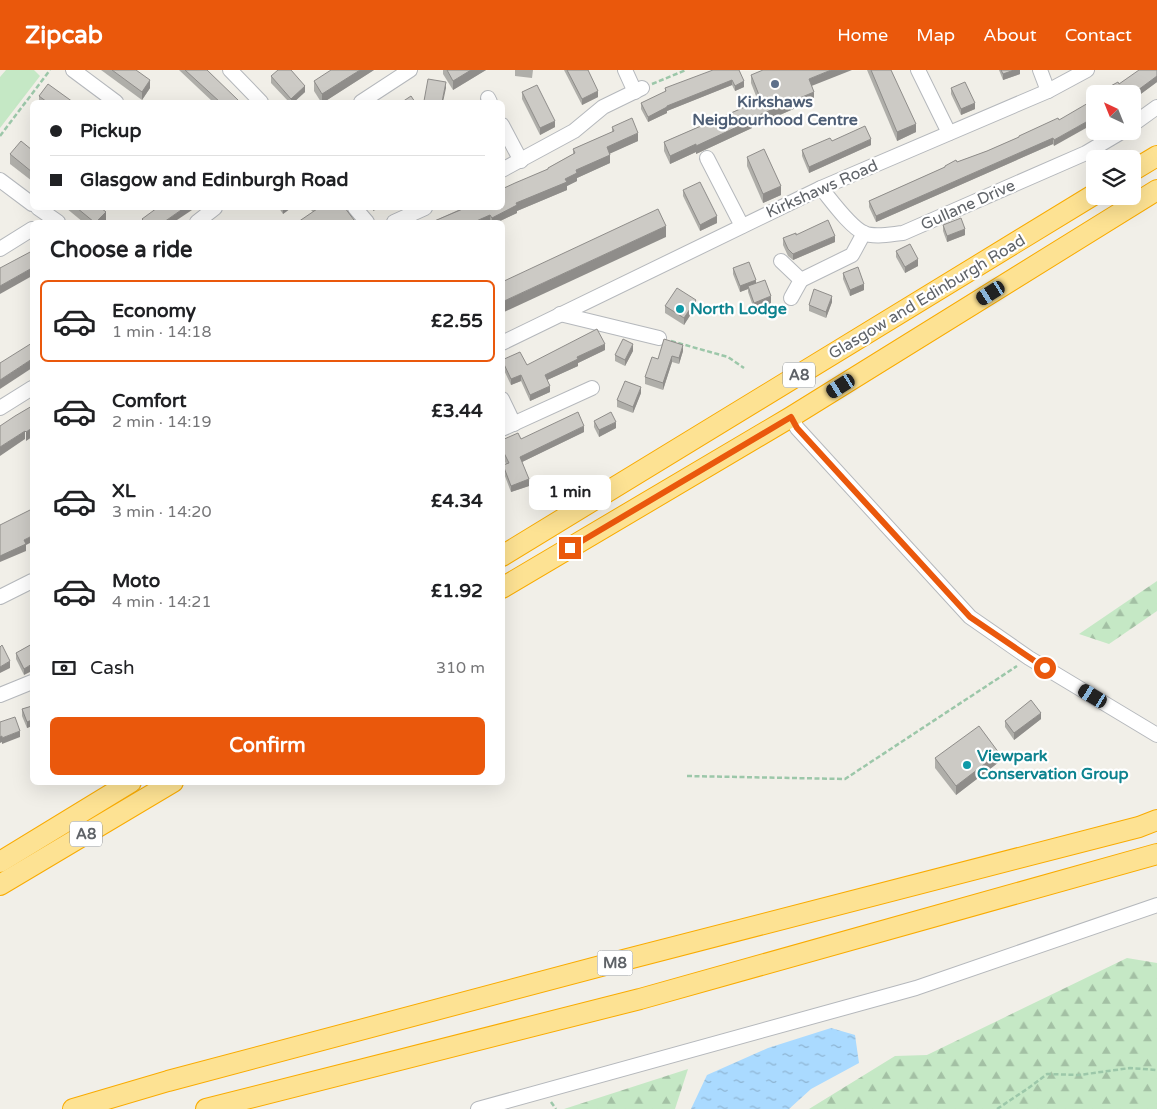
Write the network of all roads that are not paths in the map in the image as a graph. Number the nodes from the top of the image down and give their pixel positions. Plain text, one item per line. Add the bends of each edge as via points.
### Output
1 (74, 70) edge
2 (230, 70) edge
3 (410, 70) edge
4 (624, 70) edge
5 (918, 70) edge
6 (1040, 70) edge
7 (1087, 70) edge
8 (1048, 91) junction
9 (113, 100) edge
10 (260, 100) edge
11 (364, 100) edge
12 (1157, 107) edge
13 (1141, 119) edge
14 (505, 131) edge
15 (949, 133) junction
16 (1108, 140) edge
17 (1157, 156) edge
18 (707, 158) dead end
19 (521, 161) junction
20 (1141, 166) edge
21 (505, 169) edge
22 (0, 180) edge
23 (821, 188) junction
24 (1157, 190) edge
25 (1086, 199) edge
26 (30, 202) edge
27 (40, 210) edge
28 (212, 210) edge
29 (357, 210) edge
30 (421, 210) edge
31 (49, 220) edge
32 (200, 220) edge
33 (365, 220) edge
34 (398, 220) edge
35 (742, 226) junction
36 (30, 230) edge
37 (864, 233) junction
38 (0, 249) edge
39 (781, 261) dead end
40 (801, 280) junction
41 (791, 298) dead end
42 (560, 314) junction
43 (659, 338) road end
44 (505, 342) edge
45 (592, 388) dead end
46 (30, 389) edge
47 (0, 408) edge
48 (505, 413) edge
49 (791, 417) junction
50 (508, 427) edge
51 (505, 554) edge
52 (30, 582) edge
53 (505, 586) edge
54 (0, 597) edge
55 (30, 683) edge
56 (0, 695) edge
57 (1157, 735) edge
58 (126, 785) edge
59 (168, 785) edge
60 (1157, 820) edge
61 (1157, 854) edge
62 (0, 862) edge
63 (0, 885) edge
64 (1157, 905) edge
65 (73, 1109) edge
66 (206, 1109) edge
67 (478, 1109) edge

1 - 9 street
2 - 10 street
3 - 11 street
4 - 19 street via 639,90 603,107 574,131
5 - 15 street
6 - 8 street
7 - 8 street, Kirkshaws Road
8 - 15 street, Kirkshaws Road
12 - 13 street
14 - 19 street
15 - 23 street, Kirkshaws Road
16 - 37 street, Gullane Drive via 1086,153 903,233
17 - 20 highway
18 - 35 street
19 - 21 street
22 - 26 street
23 - 35 street, Kirkshaws Road
23 - 37 street via 844,216
24 - 49 highway, Glasgow and Edinburgh Road / A8
25 - 51 highway, Glasgow and Edinburgh Road / A8
27 - 31 street
28 - 32 street
29 - 33 street
30 - 34 street
35 - 42 street, Kirkshaws Road
36 - 38 street
37 - 40 street via 852,255
39 - 40 street
40 - 41 street
42 - 43 street
42 - 44 street, Kirkshaws Road
45 - 50 street
46 - 47 street
48 - 50 street
49 - 53 highway, Glasgow and Edinburgh Road / A8
49 - 57 street via 797,428 970,617 1029,658
52 - 54 street
55 - 56 street
58 - 62 highway, A8
59 - 63 highway, A8
60 - 65 highway, M8 via 168,1081
61 - 66 highway via 640,999
64 - 67 street via 916,988

